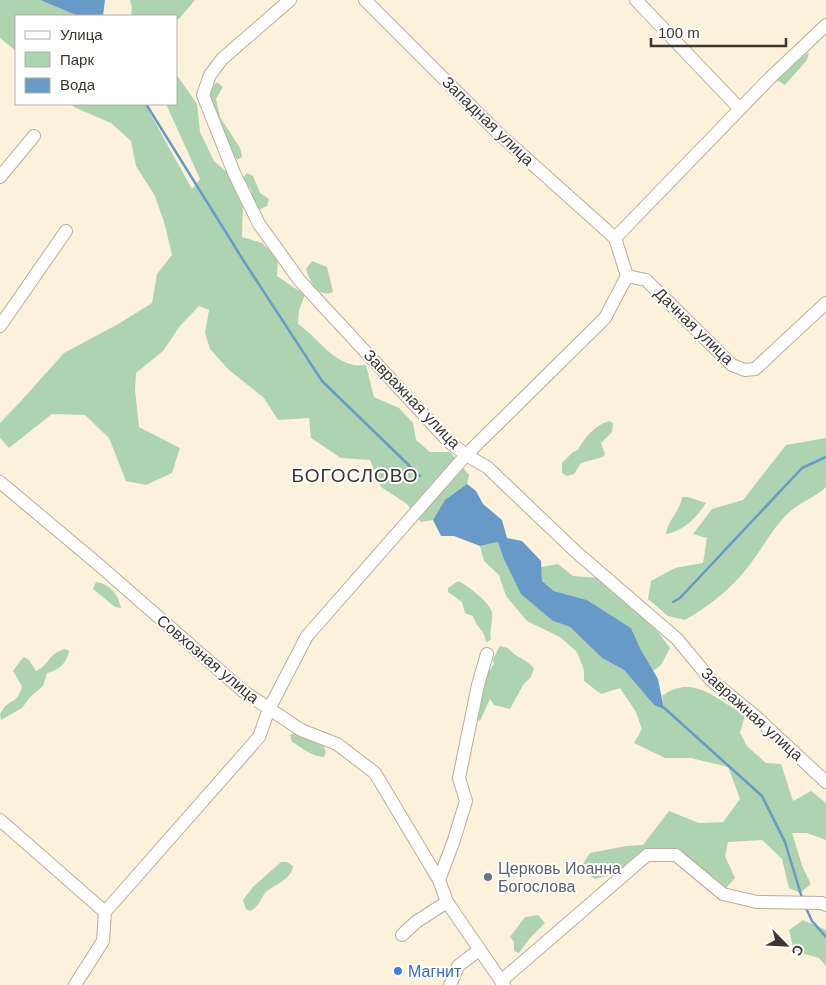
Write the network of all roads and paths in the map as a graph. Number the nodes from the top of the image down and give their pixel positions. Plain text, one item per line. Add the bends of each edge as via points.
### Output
1 (290, 0) edge
2 (366, 0) edge
3 (636, 0) edge
4 (826, 25) edge
5 (740, 109) junction
6 (34, 136) dead end
7 (0, 178) edge
8 (66, 231) dead end
9 (615, 238) junction
10 (627, 276) junction
11 (826, 303) edge
12 (0, 326) edge
13 (466, 455) junction
14 (0, 482) edge
15 (487, 654) dead end
16 (269, 709) junction
17 (826, 782) edge
18 (0, 820) edge
19 (439, 880) junction
20 (447, 902) junction
21 (825, 902) edge
22 (105, 912) junction
23 (402, 935) dead end
24 (479, 950) junction
25 (503, 983) edge
26 (75, 985) edge
27 (450, 985) edge

1 - 13 street, Завражная улица via 222,59 210,75 203,96 259,224 300,281 448,441
2 - 9 street, Западная улица via 499,134
3 - 5 street
4 - 5 street
5 - 9 street
6 - 7 street
8 - 12 street
9 - 10 street
10 - 11 street, Дачная улица via 646,280 732,365 745,370 755,369
10 - 13 street via 605,318
13 - 16 street via 307,636
13 - 17 street, Завражная улица via 487,467 575,551 677,639 711,680
14 - 16 street, Совхозная улица via 243,692
15 - 19 street via 459,778 466,801
16 - 19 street, Совхозная улица via 301,730 337,744 375,773
16 - 22 street via 259,737
18 - 22 street
19 - 20 street, Совхозная улица
20 - 23 street
20 - 24 street, Совхозная улица
21 - 25 street via 757,902 723,894 676,855 647,855
22 - 26 street via 103,941
24 - 25 street, Совхозная улица
24 - 27 street via 458,966

